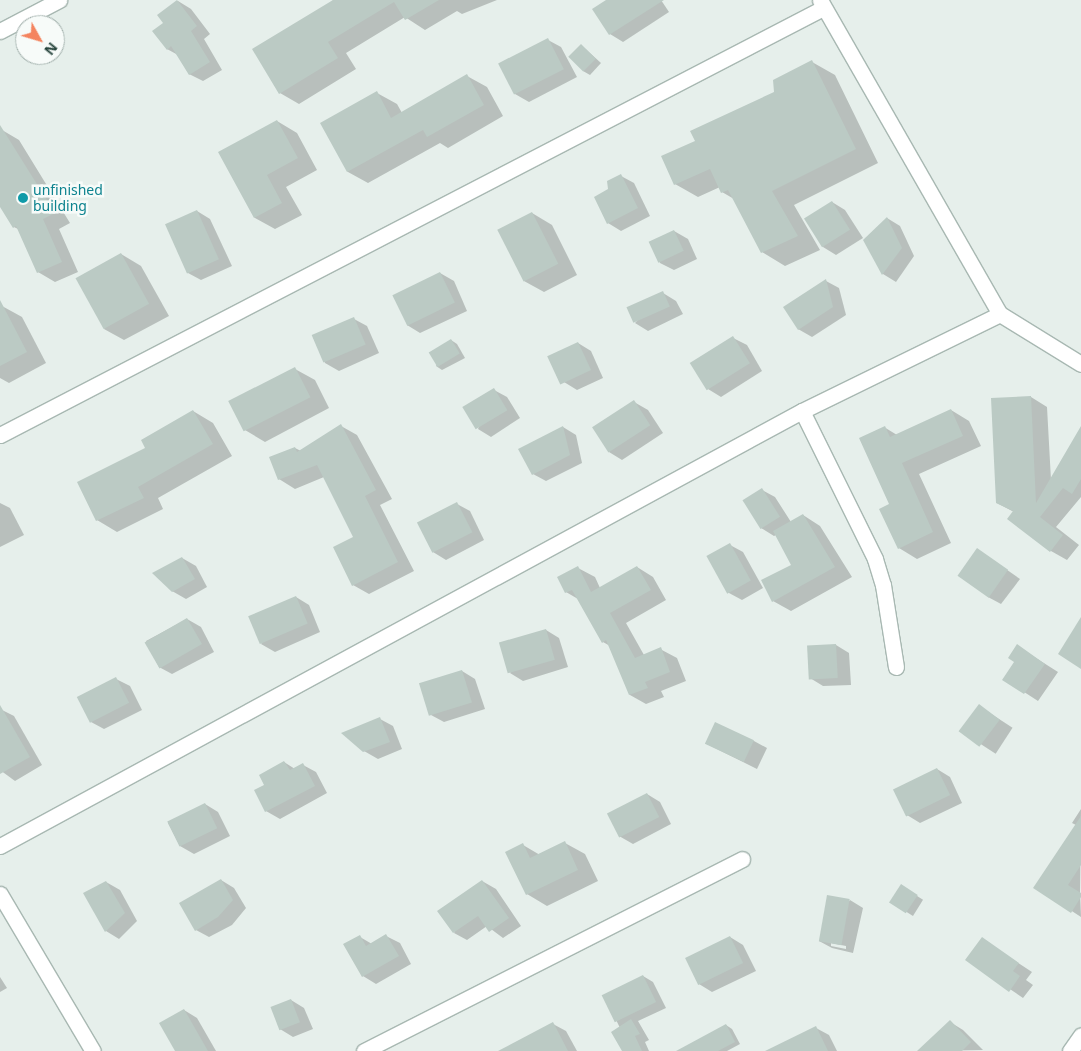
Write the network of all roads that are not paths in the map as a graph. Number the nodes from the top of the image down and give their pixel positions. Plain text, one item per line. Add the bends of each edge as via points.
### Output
1 (59, 0) edge
2 (822, 4) edge
3 (0, 31) edge
4 (1000, 314) junction
5 (1081, 364) edge
6 (802, 411) junction
7 (0, 435) edge
8 (896, 667) dead end
9 (0, 846) edge
10 (742, 859) dead end
11 (0, 894) edge
12 (1081, 1035) edge
13 (93, 1051) edge
14 (364, 1051) edge
15 (1070, 1051) edge

1 - 3 street
2 - 4 street
2 - 7 street
4 - 5 street
4 - 6 street
6 - 8 street via 875,559 883,585
6 - 9 street
10 - 14 street
11 - 13 street
12 - 15 street

